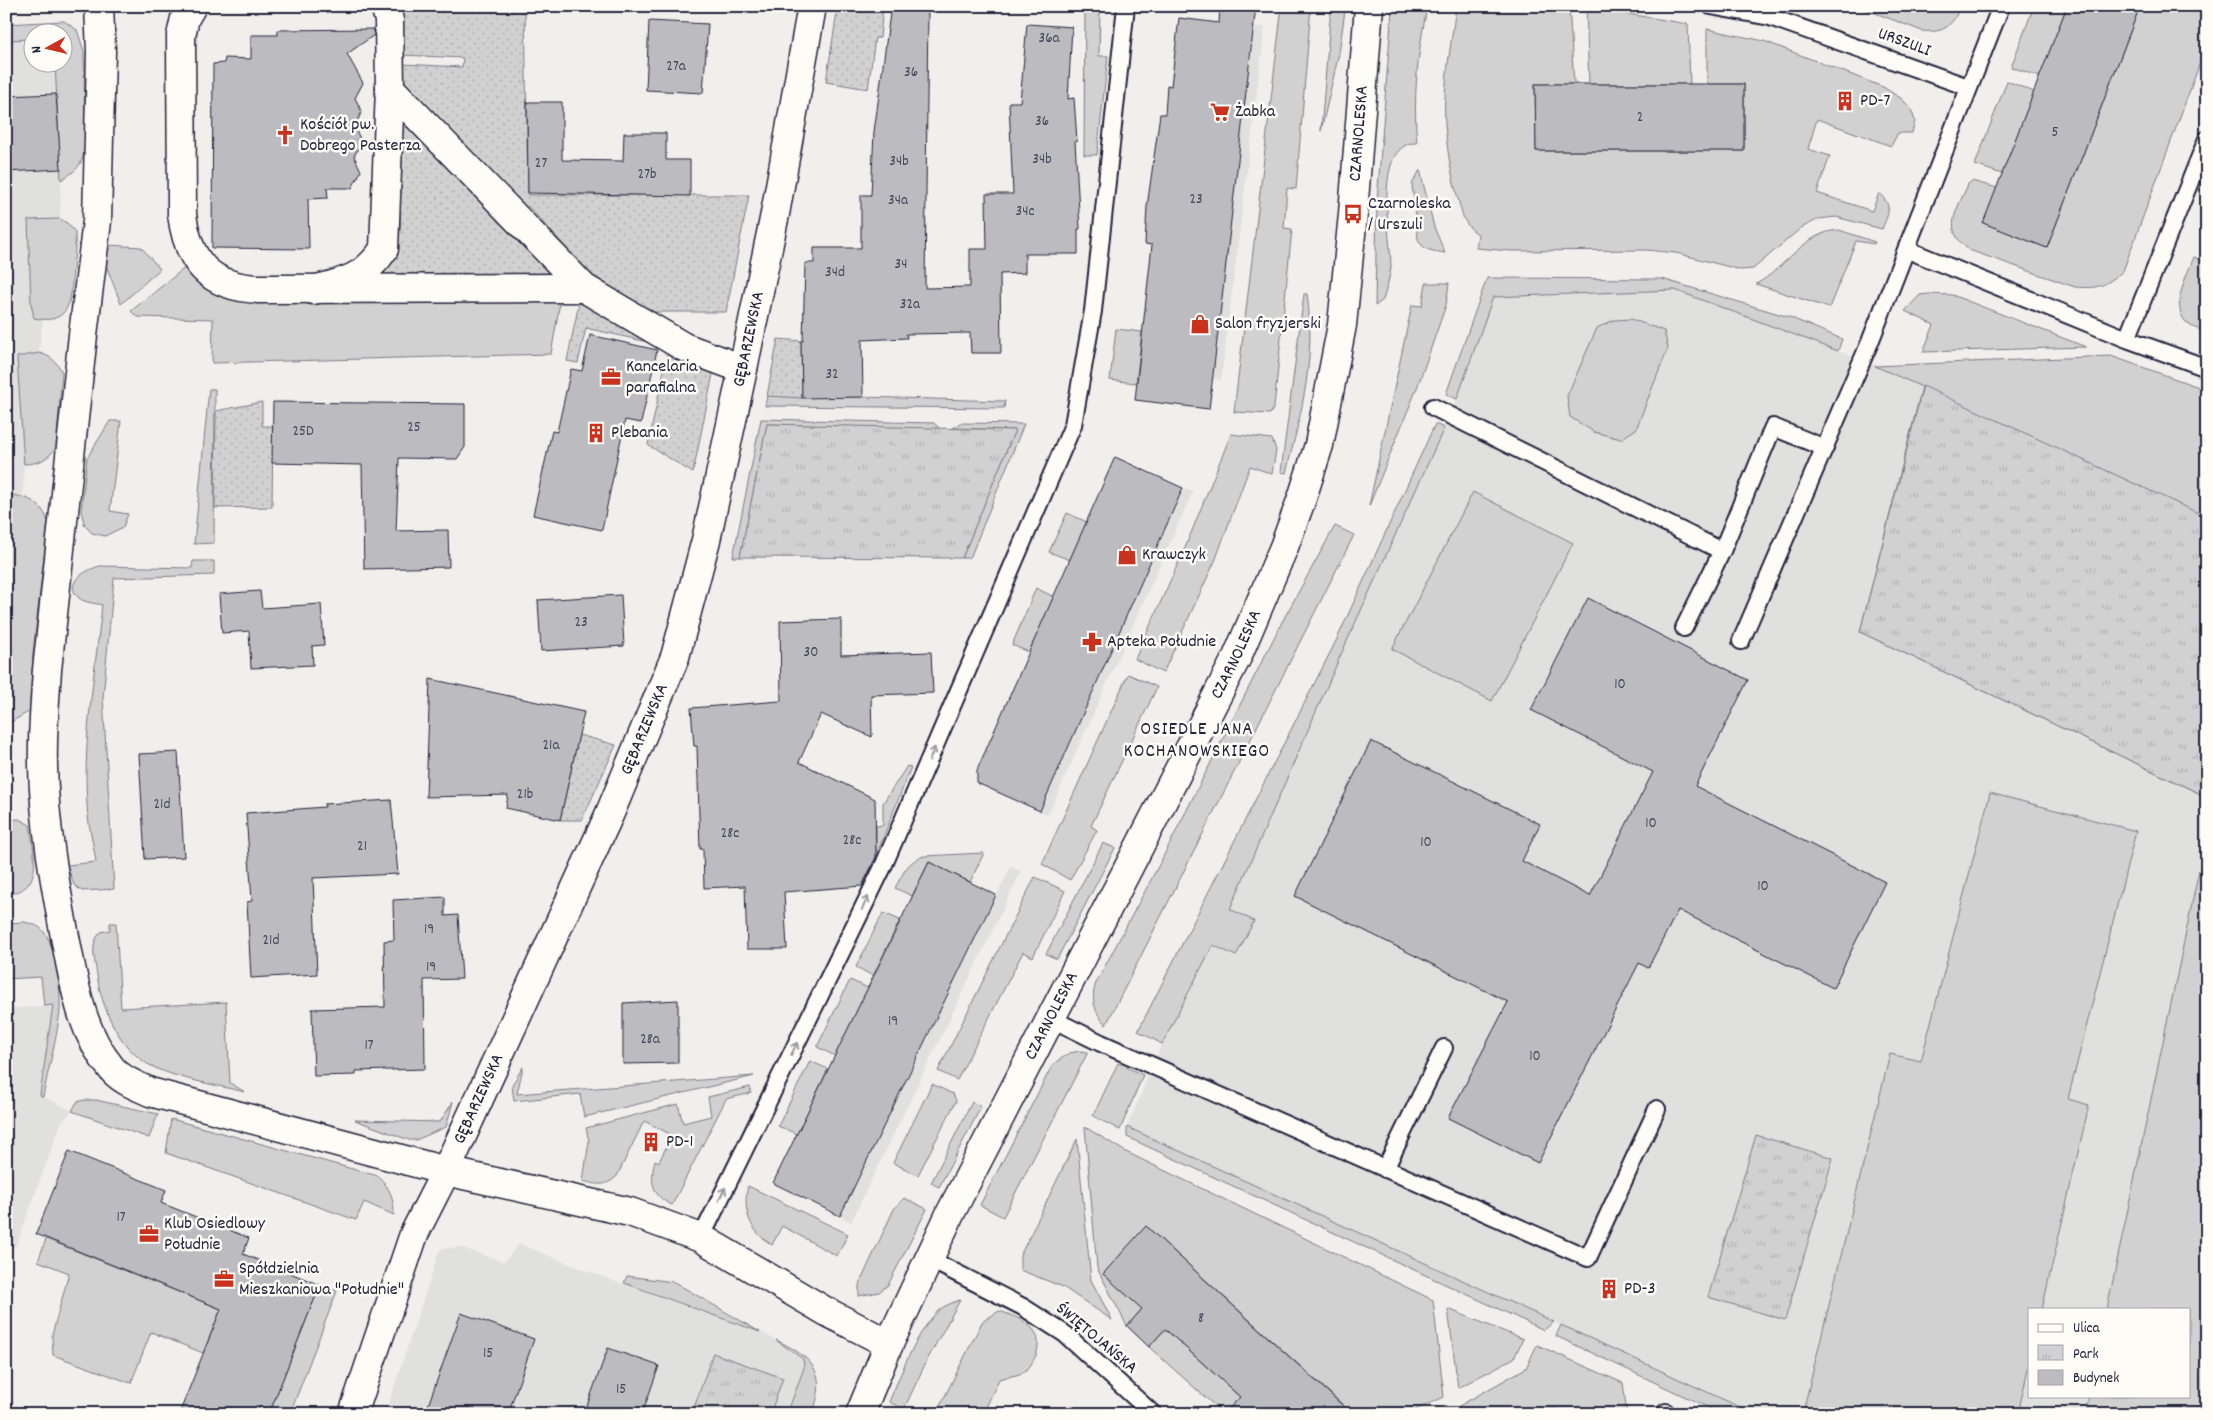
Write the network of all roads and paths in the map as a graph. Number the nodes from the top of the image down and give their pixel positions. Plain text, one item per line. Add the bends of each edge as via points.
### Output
1 (99, 6) edge
2 (192, 6) edge
3 (385, 6) edge
4 (812, 6) edge
5 (1126, 6) edge
6 (1369, 6) edge
7 (1711, 6) edge
8 (2000, 6) edge
9 (1771, 11) edge
10 (1968, 87) junction
11 (390, 88) junction
12 (2207, 139) edge
13 (1908, 250) junction
14 (584, 288) junction
15 (313, 290) junction
16 (2127, 339) junction
17 (2207, 368) edge
18 (743, 369) junction
19 (1433, 406) dead end
20 (1826, 448) junction
21 (1722, 551) junction
22 (1684, 628) dead end
23 (1741, 641) dead end
24 (1050, 1018) junction
25 (1444, 1048) dead end
26 (1657, 1108) dead end
27 (1385, 1169) junction
28 (446, 1171) junction
29 (701, 1238) junction
30 (929, 1259) junction
31 (889, 1344) junction
32 (354, 1414) edge
33 (860, 1414) edge
34 (1153, 1414) edge

1 - 28 street via 97,221 43,724 43,767 54,870 85,1025 112,1070 131,1084 150,1092
2 - 15 street via 181,36 182,214 191,253 213,276 240,289
3 - 11 street via 389,20
4 - 18 street, GĘBARZEWSKA
29 -> 5 lane via 882,869 1074,425 1093,311
6 - 24 street, CZARNOLESKA via 1342,325 1319,444 1302,498 1236,657
7 - 9 lane, URSZULI
8 - 10 lane
9 - 10 lane, URSZULI
10 - 13 lane
11 - 14 street
11 - 15 street via 384,249 374,265 358,276
12 - 16 lane
13 - 16 lane
13 - 20 lane
14 - 15 street
14 - 18 street via 684,347
16 - 17 lane
18 - 28 street, GĘBARZEWSKA via 706,540 675,657 610,813
19 - 21 lane
20 - 21 lane via 1773,427
20 - 23 lane
21 - 22 lane
24 - 27 lane
24 - 30 street, CZARNOLESKA
25 - 27 lane
26 - 27 lane via 1588,1258
28 - 29 street via 630,1212
28 - 32 street, GĘBARZEWSKA via 414,1234
29 - 31 street via 827,1312
30 - 31 street, CZARNOLESKA
30 - 34 lane, ŚWIĘTOJAŃSKA via 1023,1307 1065,1334
31 - 33 street, CZARNOLESKA

